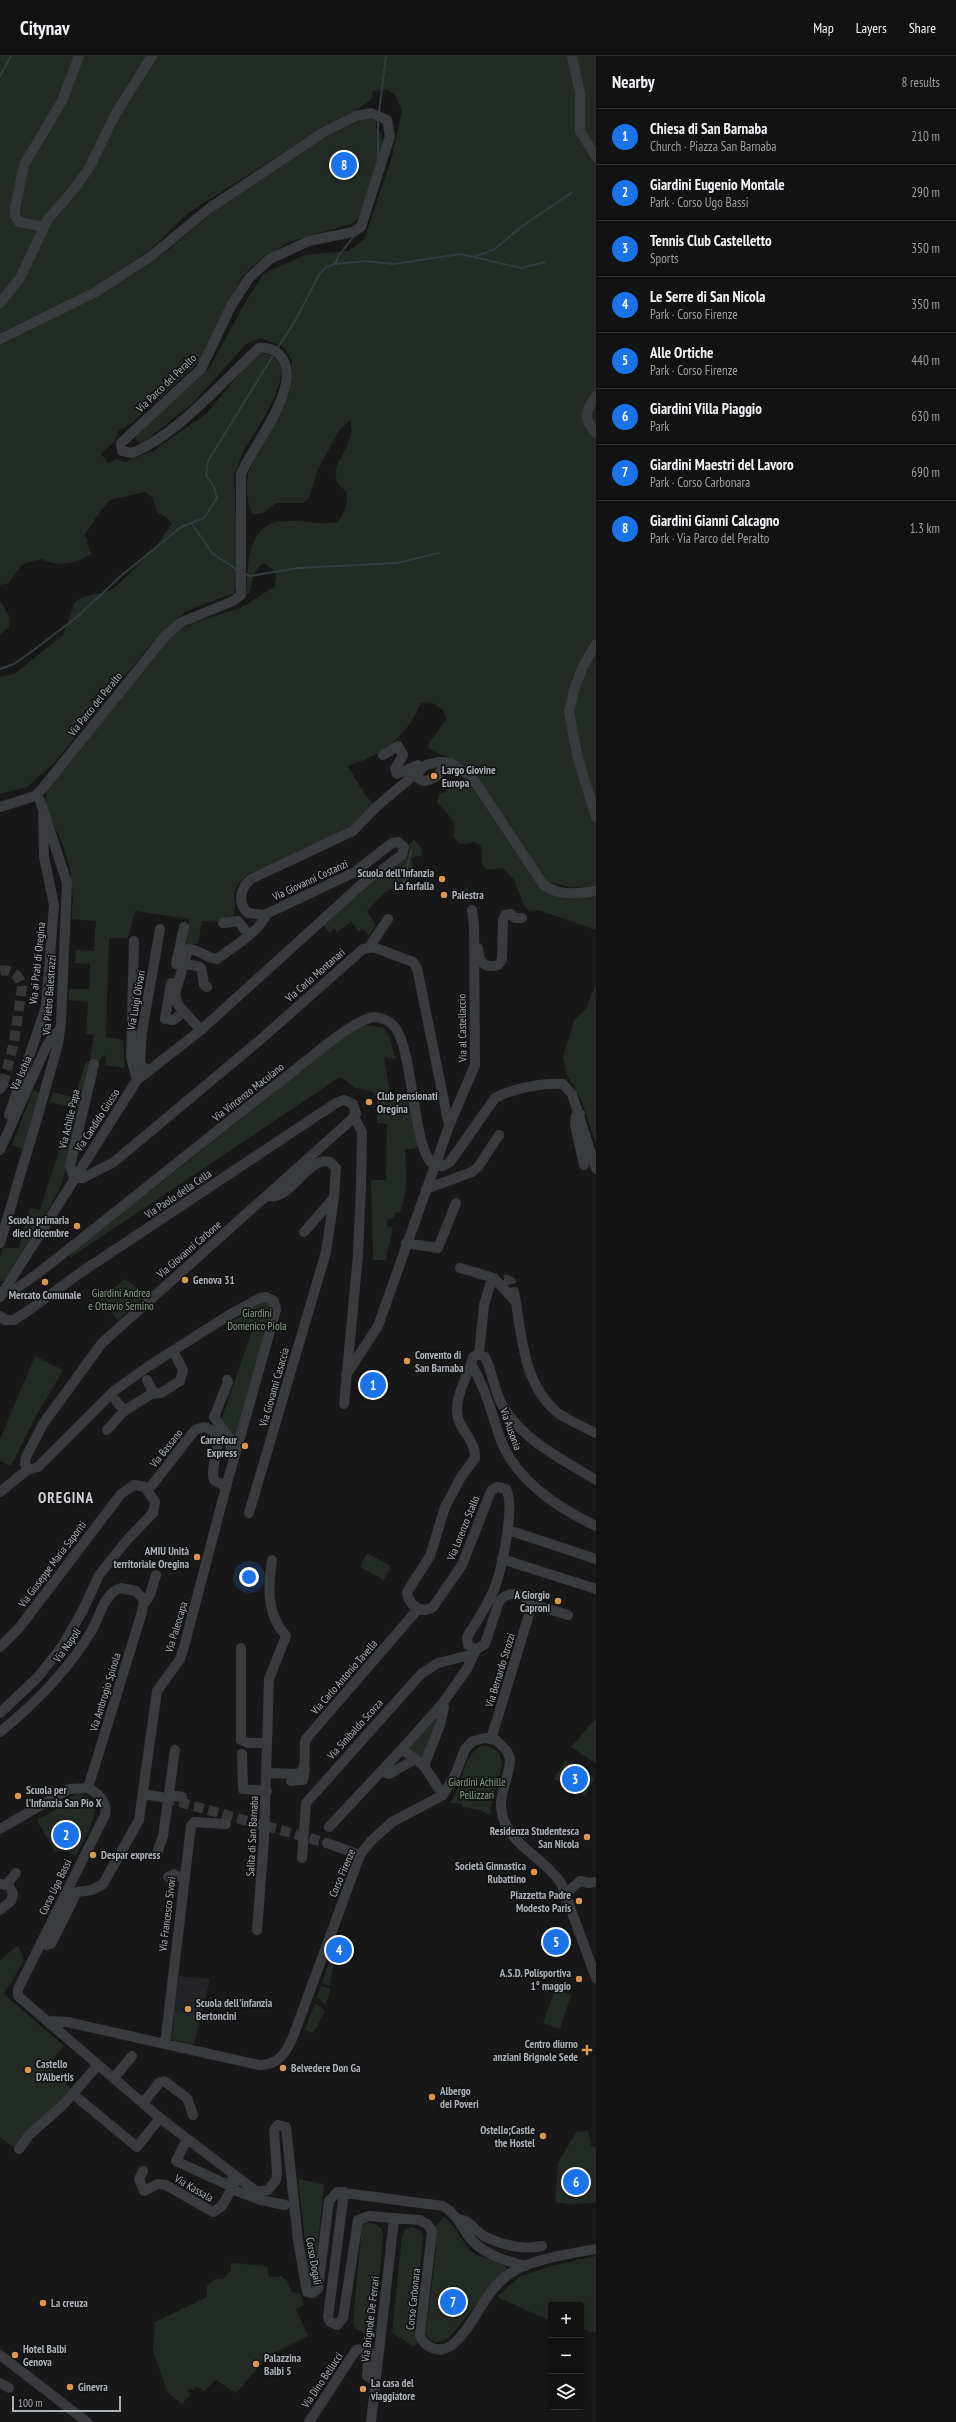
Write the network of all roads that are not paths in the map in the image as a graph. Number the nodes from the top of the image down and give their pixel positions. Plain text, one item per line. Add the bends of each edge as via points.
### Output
1 (79, 56) edge
2 (152, 56) edge
3 (572, 56) edge
4 (596, 157) edge
5 (44, 227) junction
6 (0, 303) edge
7 (0, 339) edge
8 (596, 396) edge
9 (596, 433) edge
10 (596, 644) edge
11 (383, 755) dead end
12 (445, 762) junction
13 (421, 768) junction
14 (413, 775) junction
15 (35, 796) junction
16 (0, 807) edge
17 (43, 809) junction
18 (596, 817) edge
19 (596, 891) edge
20 (472, 910) dead end
21 (266, 914) junction
22 (522, 918) dead end
23 (388, 919) dead end
24 (223, 923) dead end
25 (474, 925) junction
26 (184, 927) dead end
27 (160, 929) dead end
28 (249, 935) junction
29 (134, 941) dead end
30 (370, 946) junction
31 (182, 964) junction
32 (207, 987) dead end
33 (184, 1012) junction
34 (201, 1030) junction
35 (60, 1031) junction
36 (94, 1064) dead end
37 (148, 1072) junction
38 (137, 1080) junction
39 (580, 1114) junction
40 (354, 1117) junction
41 (449, 1126) junction
42 (0, 1135) edge
43 (499, 1135) dead end
44 (0, 1150) edge
45 (584, 1165) dead end
46 (435, 1166) junction
47 (596, 1168) edge
48 (74, 1178) junction
49 (426, 1189) junction
50 (268, 1196) junction
51 (334, 1198) junction
52 (456, 1203) dead end
53 (304, 1232) dead end
54 (406, 1243) junction
55 (0, 1244) edge
56 (460, 1268) dead end
57 (490, 1285) dead end
58 (514, 1292) tunnel mouth
59 (2, 1294) edge
60 (516, 1302) junction
61 (2, 1318) edge
62 (173, 1351) junction
63 (479, 1354) junction
64 (471, 1364) junction
65 (346, 1375) junction
66 (147, 1380) dead end
67 (227, 1380) dead end
68 (158, 1397) junction
69 (116, 1401) dead end
70 (344, 1404) dead end
71 (125, 1411) junction
72 (107, 1430) dead end
73 (596, 1434) edge
74 (232, 1463) junction
75 (27, 1470) junction
76 (596, 1480) edge
77 (226, 1487) junction
78 (149, 1489) junction
79 (0, 1492) edge
80 (249, 1513) dead end
81 (596, 1526) edge
82 (508, 1530) junction
83 (502, 1559) junction
84 (596, 1559) edge
85 (272, 1560) dead end
86 (156, 1575) dead end
87 (596, 1589) edge
88 (144, 1604) junction
89 (530, 1604) junction
90 (418, 1609) junction
91 (568, 1615) dead end
92 (0, 1647) edge
93 (241, 1648) dead end
94 (475, 1652) junction
95 (442, 1704) junction
96 (0, 1713) edge
97 (0, 1732) edge
98 (491, 1739) junction
99 (267, 1743) junction
100 (175, 1750) dead end
101 (402, 1750) junction
102 (242, 1754) dead end
103 (414, 1760) junction
104 (424, 1766) junction
105 (305, 1767) junction
106 (381, 1771) junction
107 (267, 1773) junction
108 (291, 1781) dead end
109 (88, 1788) junction
110 (267, 1791) junction
111 (143, 1794) junction
112 (443, 1794) junction
113 (165, 1796) junction
114 (182, 1797) dead end
115 (226, 1824) dead end
116 (329, 1827) dead end
117 (0, 1829) edge
118 (327, 1843) tunnel mouth
119 (157, 1853) dead end
120 (360, 1855) junction
121 (302, 1858) dead end
122 (16, 1873) dead end
123 (168, 1878) dead end
124 (184, 1878) junction
125 (596, 1882) edge
126 (3, 1884) edge
127 (571, 1889) dead end
128 (0, 1910) edge
129 (257, 1930) dead end
130 (41, 1942) junction
131 (596, 1978) edge
132 (48, 2021) junction
133 (165, 2044) junction
134 (132, 2056) dead end
135 (98, 2065) junction
136 (114, 2078) junction
137 (79, 2099) dead end
138 (143, 2103) junction
139 (193, 2115) dead end
140 (160, 2118) junction
141 (187, 2139) junction
142 (19, 2149) dead end
143 (143, 2171) dead end
144 (236, 2178) junction
145 (231, 2189) junction
146 (344, 2192) junction
147 (285, 2205) dead end
148 (394, 2219) junction
149 (459, 2220) junction
150 (542, 2246) dead end
151 (596, 2249) edge
152 (526, 2266) junction
153 (0, 2355) edge
154 (375, 2380) junction
155 (87, 2422) edge
156 (309, 2422) edge
157 (371, 2422) edge

1 - 5 street via 51,128 24,165 15,208 15,216 19,222
2 - 5 street via 116,113 88,168
3 - 4 street via 580,93 580,131
5 - 6 street via 20,278
7 - 15 street, Via Parco del Peralto via 94,293 156,252 211,208 324,132 356,116 371,113 387,120 390,136 360,227 353,232 309,241 270,259 249,278 231,306 201,369 121,443 122,451 126,453 138,451 172,429 259,348 264,347 276,352 284,360 287,372 284,392 241,474 241,595 233,601 182,622 166,636
8 - 9 street via 586,416
10 - 18 street via 583,666 569,712 578,759
11 - 13 street, Via Giovanni Costanzi via 398,746 403,755 396,766 396,773 400,774 416,765
12 - 13 street, Via Giovanni Costanzi via 431,763
12 - 14 street via 438,776 432,779 423,781
12 - 19 street via 457,765 472,778 543,884 563,894
13 - 14 street, Via Giovanni Costanzi
14 - 21 street, Via Giovanni Costanzi via 353,831 247,882 241,893 244,910 254,915
15 - 16 street
15 - 17 street, Via Pietro Balestrazzi
17 - 35 street, Via Pietro Balestrazzi via 61,857 67,882
17 - 42 street, Via ai Prati di Oregina via 44,857 54,905 46,1007
20 - 25 street, Via al Castellaccio
21 - 28 street via 265,919
21 - 34 street, Via Giovanni Costanzi via 355,872 392,843 398,842 404,847 402,855 362,884
22 - 25 street, Via al Castellaccio via 515,918 511,914 505,915 502,960 495,966 484,965 479,960 477,927
23 - 30 street
24 - 28 street via 238,921
25 - 41 street, Via al Castellaccio via 475,1065
26 - 33 street via 166,1003 165,1019 173,1020
27 - 37 street, Via Luigi Olivari via 142,1032 140,1063
28 - 31 street via 217,959 211,959 195,949 188,949
29 - 38 street via 131,1058
30 - 41 street via 410,961 417,968
30 - 48 street, Via Carlo Montanari via 363,949 254,1045 114,1162 83,1178
31 - 32 street via 201,967 204,985
31 - 33 street via 175,994 178,1005
33 - 34 street
34 - 37 street, Via Giovanni Costanzi
35 - 44 street, Via Ischia via 54,1034 46,1047
35 - 55 street, Via Pietro Balestrazzi
36 - 48 street, Via Achille Papa via 70,1166
37 - 38 street, Via Giovanni Costanzi
38 - 48 street, Via Candido Giusso
39 - 45 street via 576,1116 575,1125
39 - 46 street via 572,1094 563,1084 504,1094 495,1098 483,1113 450,1162 443,1166
39 - 47 street
40 - 50 street, Via Giovanni Carbone
40 - 61 street, Via Paolo della Cella via 356,1110 353,1104 348,1100 340,1100 80,1273 25,1313 14,1320
40 - 65 street, Via Paolo della Cella via 362,1132 361,1186 358,1255
41 - 46 street
43 - 49 street via 472,1172
46 - 49 street
46 - 59 street, Via Vincenzo Maculano via 428,1159 421,1137 398,1032 384,1019 366,1019 330,1043 211,1135 37,1274 13,1291
48 - 59 street, Via Candido Giusso
49 - 54 street
50 - 51 street, Via Giovanni Casaccia via 278,1196 316,1164 327,1161 336,1168
50 - 75 street, Via Giovanni Carbone via 102,1344 43,1424 26,1457
51 - 53 street
51 - 80 street, Via Giovanni Casaccia via 326,1252
52 - 54 street via 438,1248
54 - 65 street via 378,1326
56 - 60 street via 494,1278
57 - 63 street via 484,1305
58 - 60 street
60 - 73 street via 524,1354 540,1392 558,1413
62 - 68 street via 183,1374 180,1381
62 - 74 street, Via Paleocapa via 260,1298 269,1298 275,1303 276,1310
62 - 75 street, Via Paleocapa via 115,1390 38,1467
63 - 64 street via 473,1357
63 - 76 street, Via Ausonia via 485,1358 500,1401 514,1421 550,1454
64 - 81 street, Via Ausonia via 481,1382 510,1460 541,1493
64 - 90 street, Via Lorenzo Stallo via 462,1386 457,1412 472,1443 475,1458 461,1477 445,1507 430,1556 408,1588 409,1600
65 - 70 street, Via Paolo della Cella
66 - 68 street
67 - 74 street, Via Paleocapa via 213,1419 230,1439
68 - 71 street
69 - 71 street
71 - 72 street
74 - 77 street, Via Paleocapa
75 - 79 street, Via Paleocapa
77 - 78 street, Via Bassano via 217,1483 213,1477 217,1441 212,1432 204,1427 195,1430
77 - 111 street, Via Paleocapa via 180,1659 157,1691
78 - 92 street, Via Giuseppe Maria Saporiti via 143,1485 134,1485 121,1494 19,1628
78 - 96 street via 155,1502 153,1513 99,1575 63,1645 38,1677
82 - 83 street, Via Lorenzo Stallo
82 - 84 street
82 - 90 street, Via Lorenzo Stallo via 509,1496 506,1489 497,1487 491,1491 459,1569 433,1607 428,1610
83 - 87 street
83 - 94 street, Via Lorenzo Stallo via 494,1591 466,1639 469,1647
85 - 99 street, Salita di San Barnaba via 268,1596 284,1634 269,1679
86 - 88 street, Via Ambrogio Spinola via 150,1596
88 - 97 street, Via Napoli via 140,1595 130,1588 118,1589 109,1594 93,1629 68,1666 40,1697
88 - 109 street, Via Ambrogio Spinola
89 - 91 street
89 - 94 street via 515,1595 501,1598 485,1644
89 - 98 street, Via Bernardo Strozzi
90 - 105 street, Via Carlo Antonio Tavella via 306,1739
93 - 99 street via 241,1740 248,1743
94 - 95 street
94 - 121 street, Via Sinibaldo Scorza via 438,1663 421,1674 306,1803
95 - 101 street
95 - 104 street via 444,1707 440,1725
98 - 112 street, Corso Firenze via 478,1739 469,1744 462,1754 451,1783
98 - 131 street via 503,1747 510,1759 501,1805 507,1826 515,1840 554,1873 562,1885
99 - 107 street, Salita di San Barnaba
100 - 113 street
101 - 103 street
101 - 106 street
102 - 110 street via 243,1789
103 - 104 street
103 - 106 street via 389,1774
104 - 112 street
105 - 107 street via 299,1774
105 - 108 street via 303,1780
106 - 116 street
107 - 110 street, Salita di San Barnaba
109 - 117 street via 69,1789
109 - 130 street, Corso Ugo Bassi via 103,1801 106,1808 104,1815
110 - 129 street, Salita di San Barnaba
111 - 113 street
111 - 130 street, Via Paleocapa via 139,1820 103,1884 95,1889 77,1892 51,1944
112 - 120 street, Corso Firenze via 386,1826
113 - 114 street
113 - 119 street via 163,1836
115 - 124 street, Via Francesco Sivori via 194,1822 191,1826
118 - 120 street
120 - 133 street, Corso Firenze via 294,2034 283,2056 268,2064 259,2065
122 - 126 street
123 - 124 street via 174,1874
124 - 133 street, Via Francesco Sivori
125 - 127 street via 589,1883 576,1879
126 - 128 street via 12,1890 13,1896
130 - 132 street, Corso Ugo Bassi via 17,1994
132 - 133 street, Corso Firenze via 67,2022
132 - 135 street, Corso Dogali
134 - 136 street
135 - 136 street, Corso Dogali
135 - 142 street
136 - 138 street, Corso Dogali
137 - 140 street via 137,2147
138 - 139 street via 160,2082 164,2081 186,2098
138 - 140 street, Corso Dogali
140 - 141 street, Corso Dogali
141 - 144 street, Corso Dogali
141 - 144 street via 176,2162 228,2185
143 - 145 street, Via Kassala via 139,2179 144,2191 158,2184 166,2185 213,2212 222,2206
144 - 145 street, Via Kassala
144 - 146 street, Corso Dogali via 257,2192 268,2190 276,2180 277,2173 274,2130 278,2125 286,2127 304,2288 311,2293 318,2287 329,2201 334,2193
145 - 147 street via 261,2200
146 - 148 street, Corso Dogali via 328,2317 332,2324 339,2324 344,2318 358,2220 369,2216
146 - 149 street via 437,2204 452,2211
148 - 152 street, Corso Carbonara via 424,2222 432,2231 420,2331 423,2341 432,2348 440,2350 452,2345 501,2280
148 - 154 street, Via Brignole De Ferrari
149 - 150 street via 466,2221 484,2236 503,2244 527,2248
149 - 152 street via 474,2243 489,2253
151 - 152 street, Corso Carbonara
153 - 155 street
154 - 156 street, Via Dino Bellucci via 367,2376 369,2352 363,2349 356,2350
154 - 157 street, Via Brignole De Ferrari

